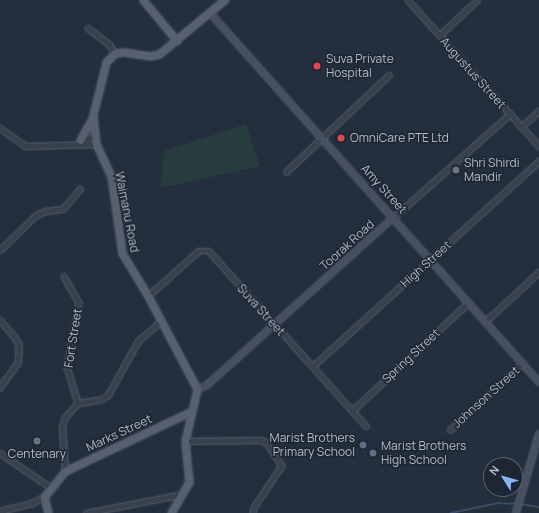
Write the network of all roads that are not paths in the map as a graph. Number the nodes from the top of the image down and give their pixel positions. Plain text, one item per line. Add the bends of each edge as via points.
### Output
1 (143, 0) edge
2 (224, 0) edge
3 (408, 0) edge
4 (477, 0) edge
5 (210, 13) junction
6 (88, 28) dead end
7 (440, 35) junction
8 (176, 41) junction
9 (115, 53) junction
10 (390, 75) dead end
11 (539, 111) edge
12 (510, 114) junction
13 (93, 115) junction
14 (521, 127) junction
15 (0, 128) edge
16 (323, 139) junction
17 (80, 140) junction
18 (96, 141) junction
19 (72, 143) junction
20 (539, 146) edge
21 (539, 162) edge
22 (286, 172) dead end
23 (80, 189) dead end
24 (394, 217) junction
25 (0, 250) edge
26 (431, 258) junction
27 (539, 272) edge
28 (64, 276) dead end
29 (148, 296) junction
30 (469, 302) junction
31 (0, 320) edge
32 (161, 321) junction
33 (486, 321) junction
34 (274, 325) junction
35 (523, 363) junction
36 (313, 366) junction
37 (539, 382) edge
38 (0, 388) edge
39 (197, 389) junction
40 (78, 403) junction
41 (353, 410) junction
42 (192, 411) junction
43 (366, 426) dead end
44 (450, 430) dead end
45 (539, 434) edge
46 (185, 441) junction
47 (0, 453) edge
48 (65, 471) junction
49 (50, 487) junction
50 (185, 493) junction
51 (44, 497) junction
52 (0, 511) edge
53 (48, 513) edge
54 (86, 513) edge
55 (171, 513) edge
56 (253, 513) edge
57 (516, 513) edge

1 - 8 main road
2 - 5 main road
3 - 7 street, Augustus Street
4 - 7 street
5 - 8 main road
5 - 16 main road, Amy Street
6 - 9 street via 109,44
7 - 12 street, Augustus Street
8 - 9 main road via 159,54 150,56
9 - 13 main road, Waimanu Road via 104,67
10 - 16 street
11 - 14 street
12 - 14 street, Augustus Street
12 - 24 street, Toorak Road
13 - 17 main road
13 - 18 main road, Waimanu Road
14 - 20 street, Augustus Street
15 - 19 street via 26,146
16 - 22 street
16 - 24 main road, Amy Street
17 - 18 street
17 - 19 street
18 - 19 street
18 - 29 main road, Waimanu Road via 111,176 122,253
21 - 26 street, High Street
23 - 25 street via 63,209 36,215
24 - 26 main road, Amy Street
24 - 34 main road, Toorak Road
26 - 30 main road, Amy Street
26 - 36 street, High Street
27 - 33 street
28 - 40 street, Fort Street via 79,303 67,367
29 - 32 main road, Waimanu Road
29 - 34 street, Suva Street via 198,251 208,251
30 - 33 main road, Amy Street
30 - 41 street, Spring Street
31 - 38 street via 14,336 19,353 18,363
32 - 39 main road, Waimanu Road
32 - 40 street via 138,341 108,395 102,399
33 - 35 main road, Amy Street
34 - 36 street, Suva Street
34 - 39 main road, Toorak Road via 206,386
35 - 37 main road, Amy Street
35 - 44 street, Johnson Street
36 - 41 street, Suva Street
39 - 42 main road
40 - 48 street via 65,417 62,427
41 - 43 street, Suva Street
42 - 46 main road
42 - 48 main road, Marks Street
45 - 57 main road
46 - 50 main road via 189,482
46 - 56 street via 266,442 282,466
47 - 49 street
48 - 49 main road, Marks Street
49 - 51 main road, Marks Street
50 - 54 street
50 - 55 main road
51 - 52 street via 32,503
51 - 53 main road

